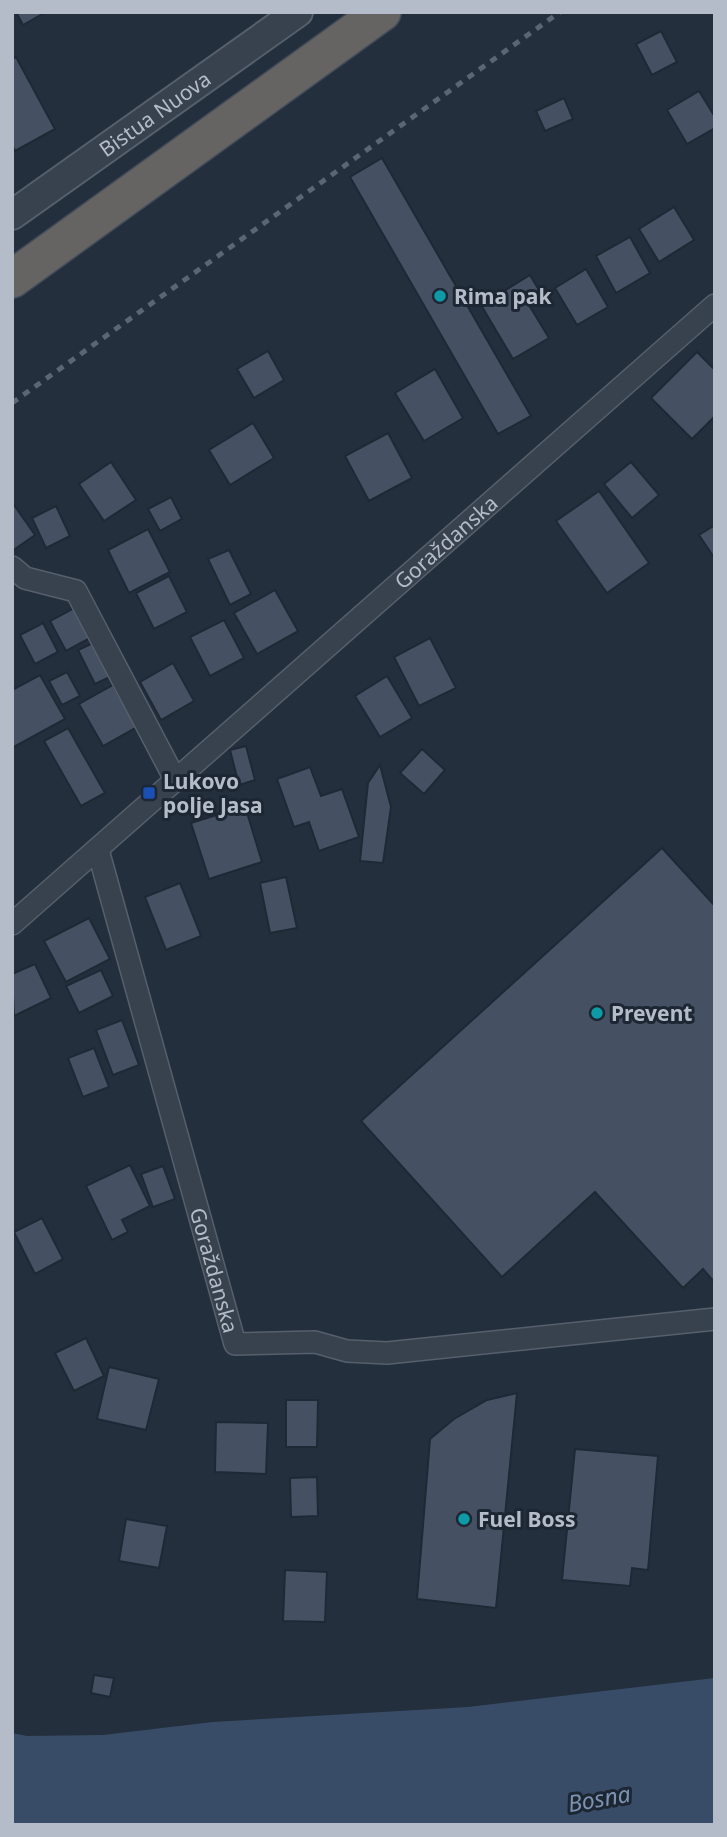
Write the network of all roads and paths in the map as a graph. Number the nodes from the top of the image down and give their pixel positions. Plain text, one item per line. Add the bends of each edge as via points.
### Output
1 (298, 12) edge
2 (382, 12) edge
3 (12, 215) edge
4 (12, 279) edge
5 (715, 305) edge
6 (12, 567) edge
7 (176, 781) junction
8 (98, 850) junction
9 (12, 924) edge
10 (715, 1319) edge

1 - 3 street, Bistua Nuova
2 - 4 highway
5 - 7 street, Goraždanska
6 - 7 street via 25,578 76,591
7 - 8 street, Goraždanska
8 - 9 street, Goraždanska
8 - 10 street, Goraždanska via 235,1344 315,1342 387,1353

